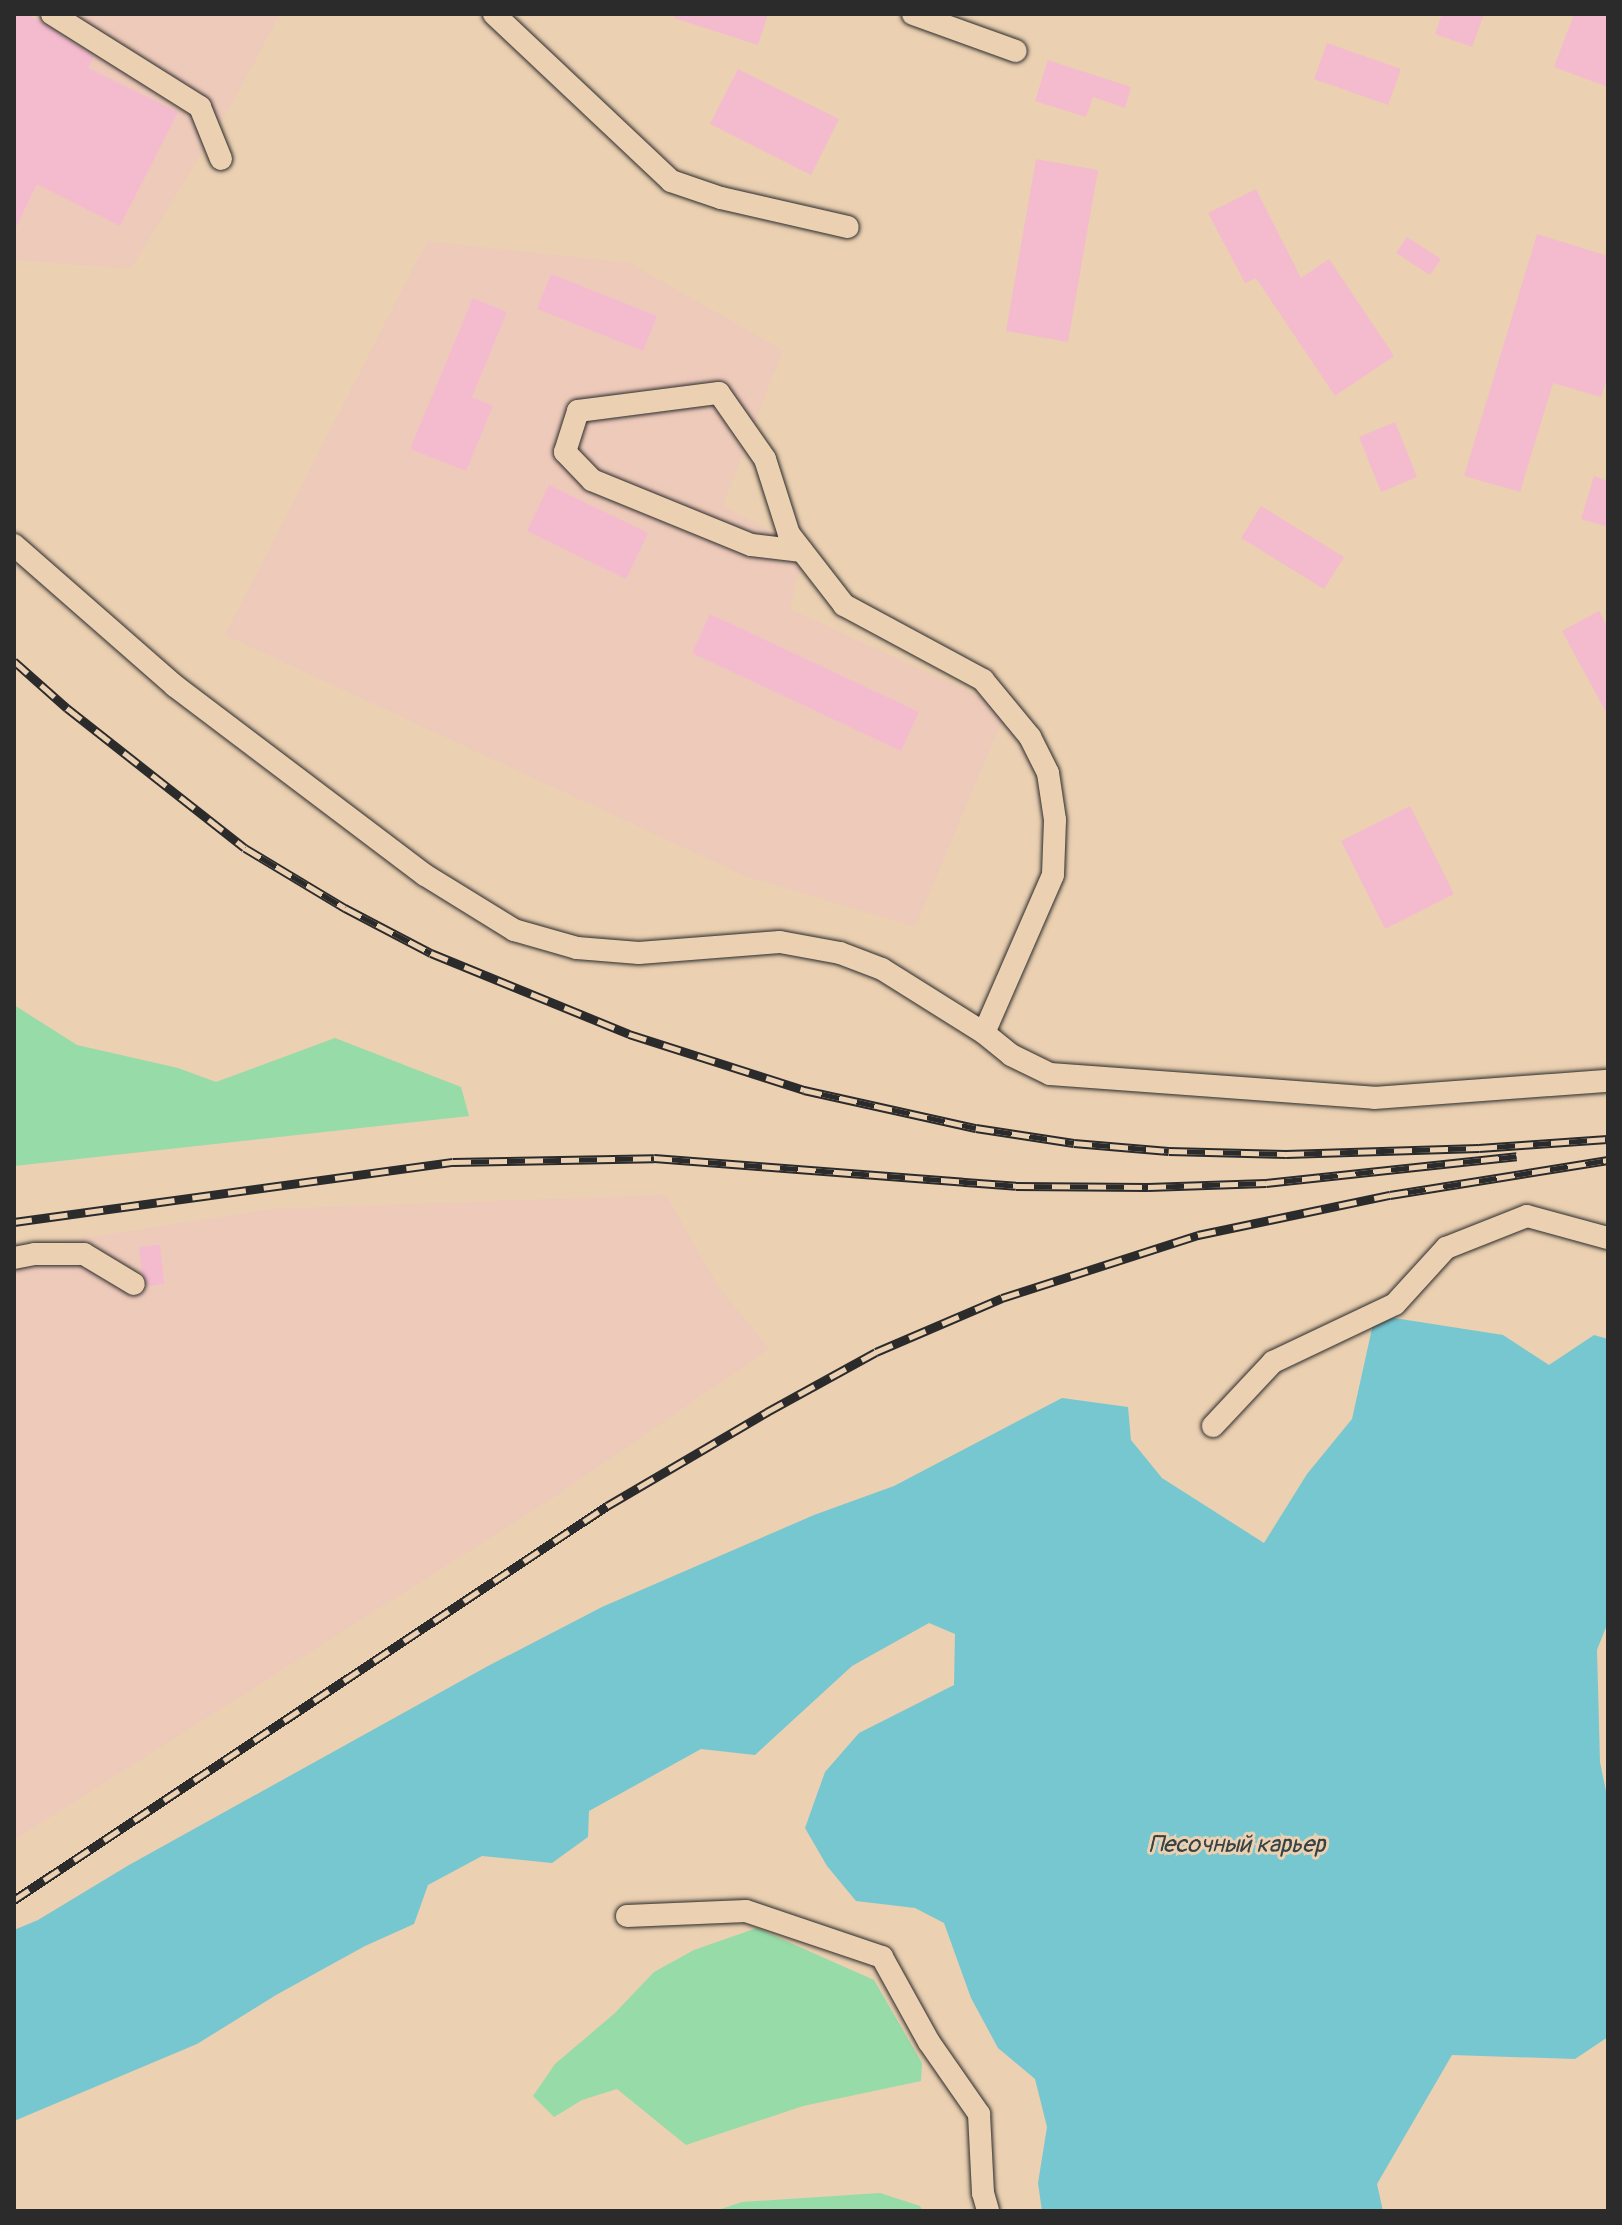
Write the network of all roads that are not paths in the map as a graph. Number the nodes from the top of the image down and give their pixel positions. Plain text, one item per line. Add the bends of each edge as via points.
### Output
1 (52, 14) edge
2 (494, 14) edge
3 (913, 14) edge
4 (1016, 51) dead end
5 (221, 159) dead end
6 (848, 227) dead end
7 (14, 545) edge
8 (802, 551) junction
9 (984, 1033) junction
10 (1608, 1081) edge
11 (1608, 1238) edge
12 (14, 1258) edge
13 (134, 1284) dead end
14 (1213, 1426) dead end
15 (627, 1916) dead end
16 (988, 2211) edge

1 - 5 street via 200,107
2 - 6 street via 671,181
3 - 4 street
7 - 9 street via 187,695 425,875 514,930 577,948 639,953 780,942 840,953 882,969
8 - 8 street via 789,534 765,459 719,393 578,411 565,452 592,480 751,545
8 - 9 street via 844,605 983,680 1030,737 1048,773 1055,820 1053,875
9 - 10 street via 1011,1055 1050,1074 1374,1098
11 - 14 street via 1527,1216 1446,1248 1395,1304 1273,1362
12 - 13 street via 84,1254
15 - 16 street via 746,1911 882,1957 929,2042 979,2114

